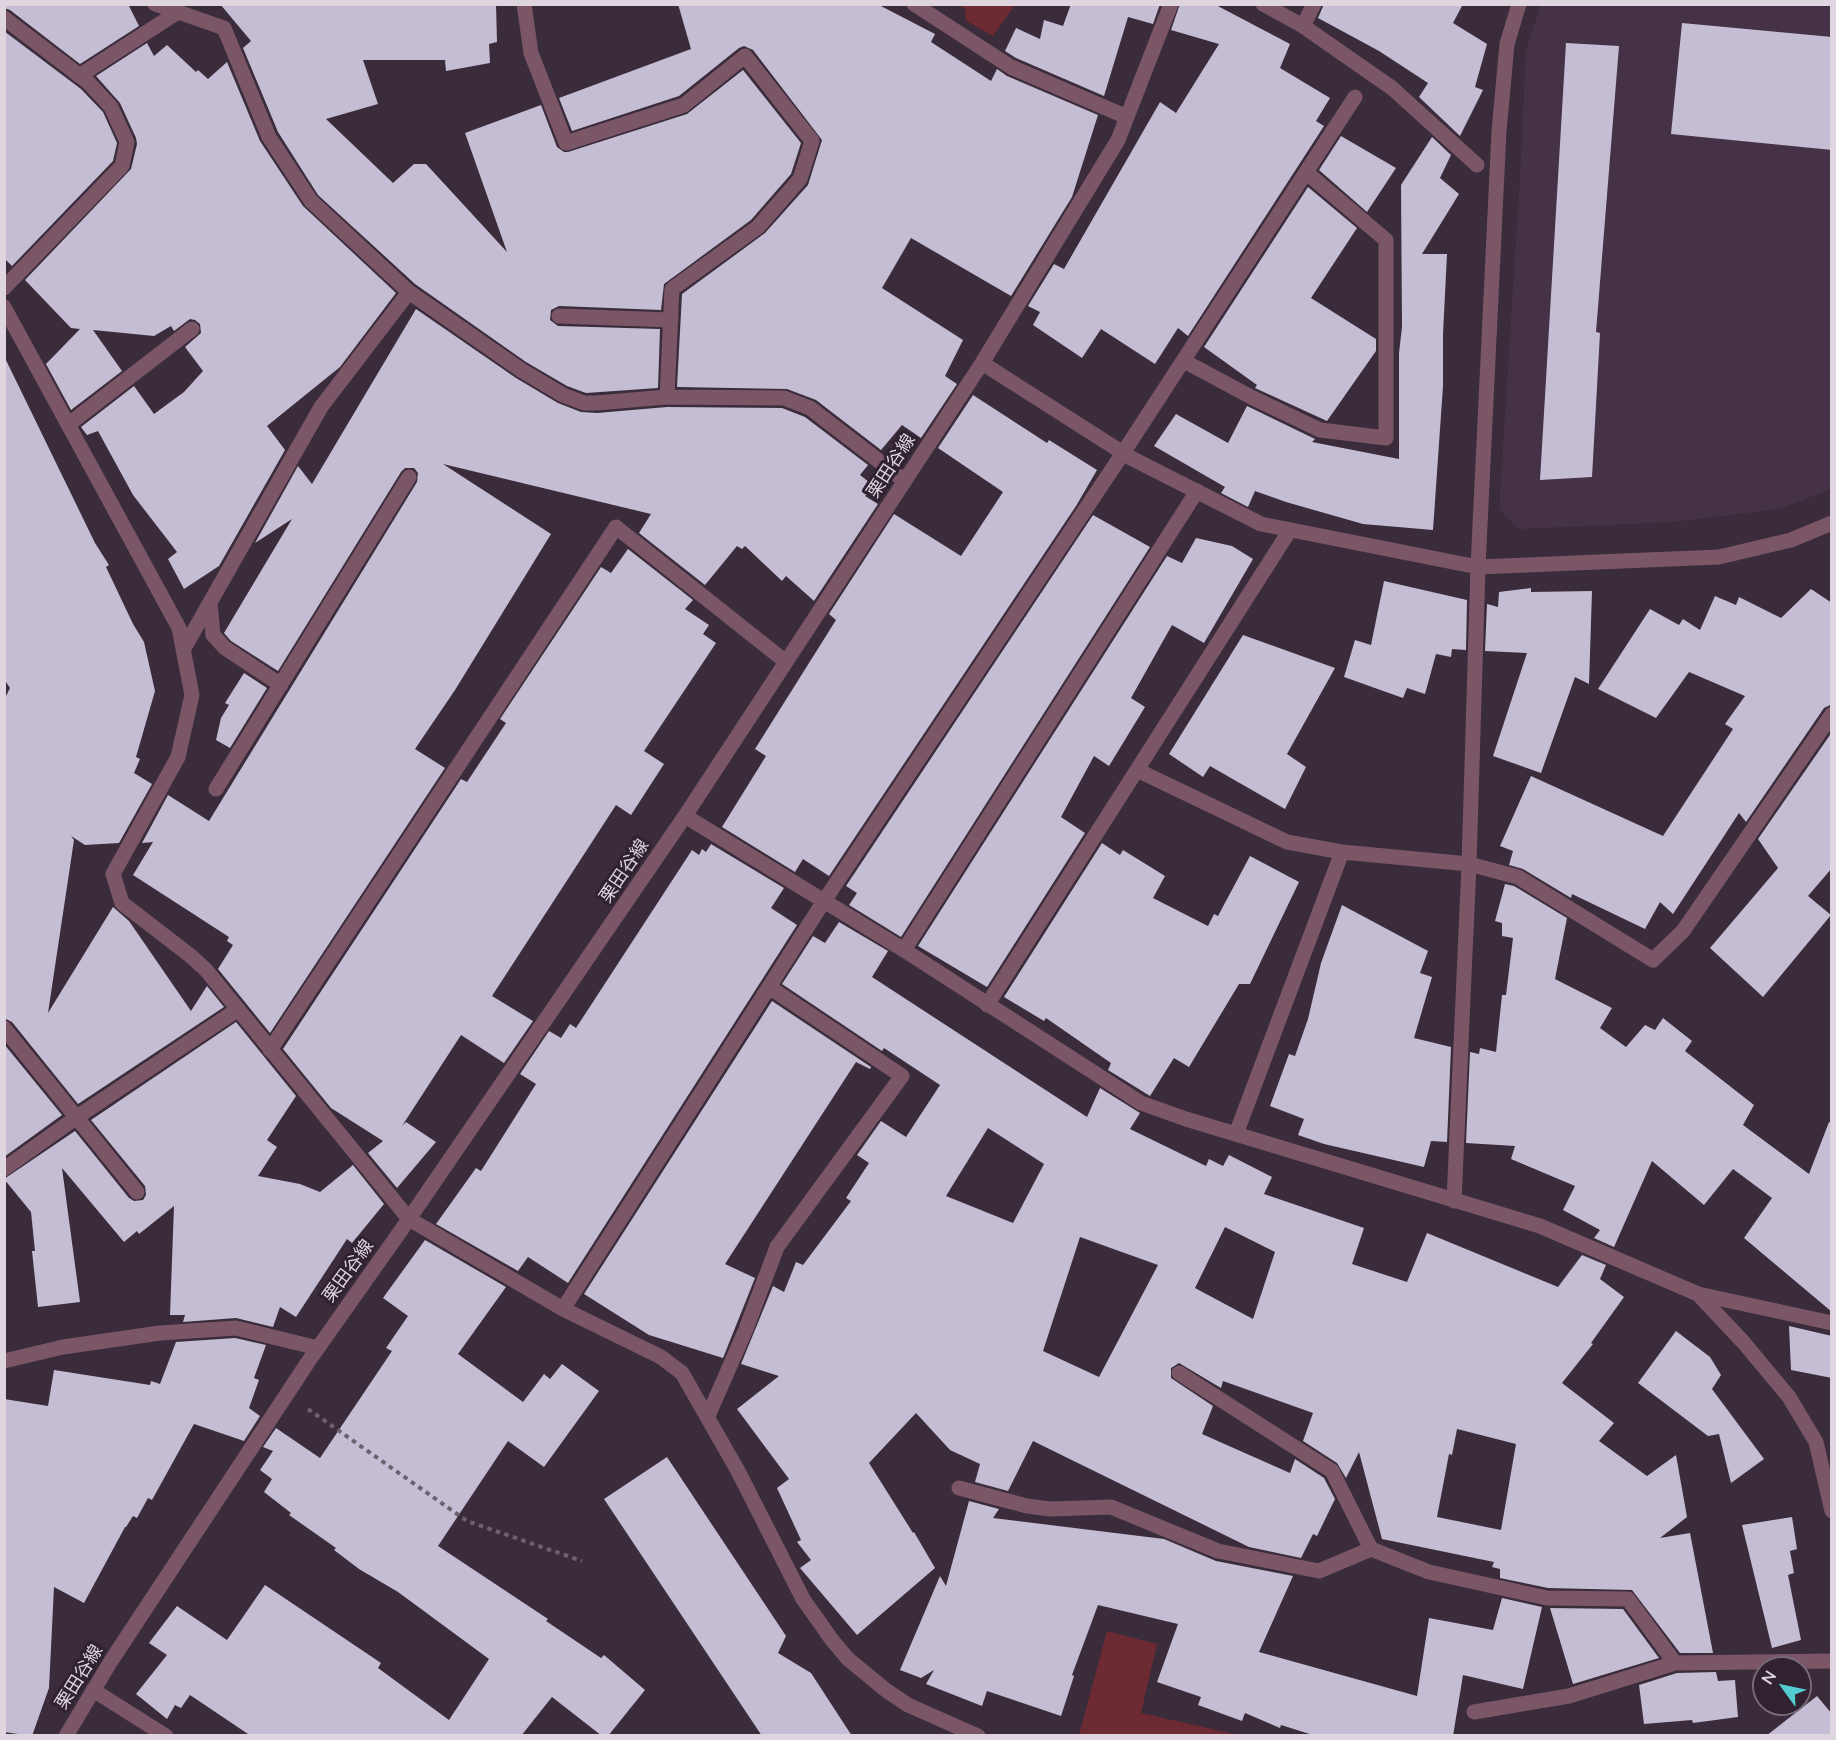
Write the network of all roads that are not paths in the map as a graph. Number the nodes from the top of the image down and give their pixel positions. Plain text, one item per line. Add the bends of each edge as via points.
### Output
1 (155, 4) edge
2 (524, 4) edge
3 (914, 4) edge
4 (1171, 4) edge
5 (1263, 4) edge
6 (1314, 4) edge
7 (1519, 4) edge
8 (178, 12) junction
9 (4, 18) edge
10 (1303, 26) junction
11 (79, 76) junction
12 (1355, 97) dead end
13 (1127, 117) junction
14 (1477, 165) dead end
15 (1307, 173) junction
16 (4, 288) edge
17 (409, 292) junction
18 (4, 307) edge
19 (560, 316) dead end
20 (671, 320) junction
21 (192, 329) dead end
22 (1184, 361) junction
23 (982, 363) junction
24 (667, 397) junction
25 (69, 424) junction
26 (1123, 453) junction
27 (409, 477) dead end
28 (905, 481) junction
29 (1197, 491) junction
30 (1832, 523) edge
31 (1290, 530) junction
32 (1478, 567) junction
33 (210, 602) junction
34 (183, 650) junction
35 (786, 662) junction
36 (281, 685) junction
37 (1832, 714) edge
38 (1137, 770) junction
39 (216, 789) dead end
40 (685, 816) junction
41 (1342, 852) junction
42 (1469, 864) junction
43 (824, 901) junction
44 (904, 950) junction
45 (769, 987) junction
46 (987, 1005) junction
47 (237, 1010) junction
48 (4, 1028) edge
49 (270, 1050) junction
50 (77, 1117) junction
51 (1236, 1134) junction
52 (4, 1169) edge
53 (137, 1192) dead end
54 (1454, 1201) junction
55 (410, 1219) junction
56 (1698, 1294) junction
57 (563, 1309) junction
58 (1832, 1323) edge
59 (318, 1348) junction
60 (4, 1361) edge
61 (1179, 1373) dead end
62 (708, 1416) junction
63 (959, 1488) dead end
64 (1832, 1511) edge
65 (1371, 1549) junction
66 (1832, 1660) edge
67 (1675, 1664) junction
68 (93, 1690) junction
69 (1474, 1712) dead end
70 (66, 1736) edge
71 (166, 1736) edge
72 (978, 1736) edge

1 - 8 street
2 - 20 street via 531,52 566,143 684,105 746,56 812,141 800,179 758,227 672,289
3 - 13 street via 1011,67
4 - 13 street, 栗田谷線
5 - 10 street
6 - 10 street
7 - 32 street via 1508,44 1499,131
8 - 11 street
8 - 17 street via 224,28 269,137 310,201
9 - 11 street
10 - 14 street via 1392,88
11 - 16 street via 111,107 127,142 122,166
12 - 15 street
13 - 23 street, 栗田谷線 via 1118,140
15 - 22 street
15 - 22 street via 1386,240 1386,438 1320,430
17 - 24 street via 562,395 596,403
17 - 33 street via 321,407
18 - 25 street
19 - 20 street
20 - 24 street
21 - 25 street
22 - 26 street
23 - 26 street
23 - 28 street, 栗田谷線
24 - 28 street via 784,398 810,408
25 - 34 street via 179,628
26 - 29 street
26 - 43 street
27 - 36 street
28 - 35 street, 栗田谷線
29 - 31 street via 1261,524
29 - 44 street
30 - 32 street via 1791,540 1719,557
31 - 32 street
31 - 38 street
32 - 42 street
33 - 34 street
33 - 36 street via 213,635 225,648
34 - 47 street via 192,695 178,757 113,874 122,903 198,962
35 - 40 street, 栗田谷線
35 - 49 street via 616,527
36 - 39 street
37 - 42 street via 1683,931 1653,960 1518,877
38 - 41 street via 1287,842
38 - 46 street
40 - 43 street
40 - 55 street, 栗田谷線
41 - 42 street
41 - 51 street
42 - 54 street
43 - 44 street
43 - 45 street
44 - 46 street
45 - 57 street
45 - 62 street via 902,1076 777,1247
46 - 51 street via 1141,1103
47 - 49 street
47 - 50 street
48 - 50 street
49 - 55 street
50 - 52 street
50 - 53 street
51 - 54 street
54 - 56 street via 1540,1226
55 - 57 street
55 - 59 street, 栗田谷線
56 - 58 street
56 - 64 street via 1789,1397 1816,1442
57 - 62 street via 672,1364 682,1373
59 - 60 street via 236,1328 160,1332
59 - 68 street, 栗田谷線
61 - 65 street via 1332,1471
62 - 72 street via 803,1599 832,1640 855,1664 908,1705
63 - 65 street via 1050,1509 1111,1507 1218,1551 1318,1571
65 - 67 street via 1428,1572 1547,1598 1628,1599
66 - 67 street
67 - 69 street via 1569,1696
68 - 70 street, 栗田谷線
68 - 71 street

